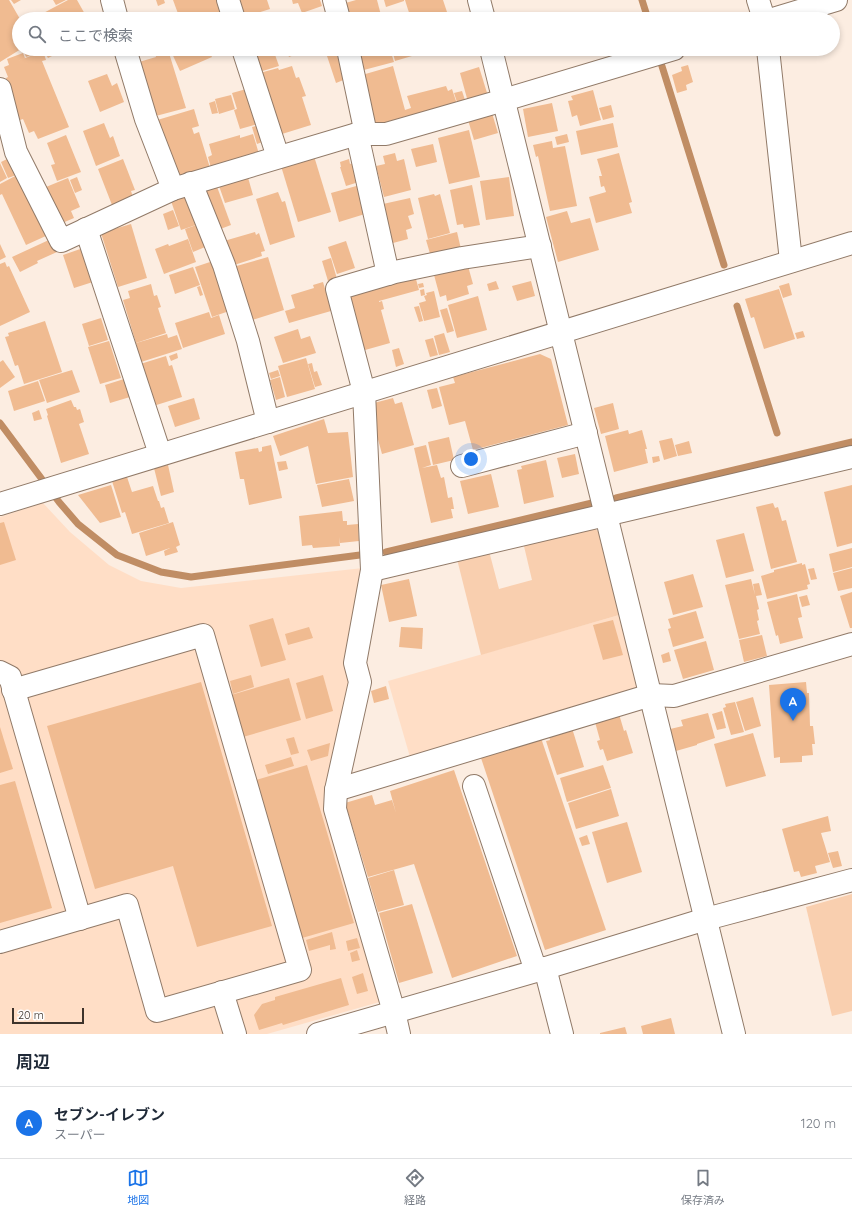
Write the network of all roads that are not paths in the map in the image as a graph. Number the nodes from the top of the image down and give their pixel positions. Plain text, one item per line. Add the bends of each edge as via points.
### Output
1 (112, 0) edge
2 (228, 0) edge
3 (334, 0) edge
4 (479, 0) edge
5 (758, 0) edge
6 (836, 0) edge
7 (115, 12) edge
8 (232, 12) edge
9 (337, 12) edge
10 (482, 12) edge
11 (762, 12) edge
12 (796, 12) edge
13 (127, 56) edge
14 (245, 56) edge
15 (349, 56) edge
16 (493, 56) edge
17 (651, 56) edge
18 (769, 56) edge
19 (0, 89) edge
20 (504, 100) junction
21 (361, 134) junction
22 (278, 158) junction
23 (182, 186) junction
24 (86, 229) junction
25 (852, 243) edge
26 (540, 246) junction
27 (791, 261) junction
28 (388, 274) junction
29 (561, 332) junction
30 (364, 392) junction
31 (268, 422) junction
32 (586, 433) junction
33 (160, 454) junction
34 (852, 457) edge
35 (462, 466) dead end
36 (0, 504) edge
37 (606, 516) junction
38 (372, 570) junction
39 (852, 644) edge
40 (0, 672) edge
41 (13, 690) junction
42 (651, 695) junction
43 (474, 786) dead end
44 (336, 790) junction
45 (852, 880) edge
46 (80, 919) junction
47 (706, 919) junction
48 (0, 942) edge
49 (541, 969) junction
50 (222, 992) junction
51 (394, 1012) junction
52 (234, 1034) edge
53 (318, 1034) edge
54 (399, 1034) edge
55 (562, 1034) edge
56 (734, 1034) edge

1 - 7 street
2 - 8 street
3 - 9 street
4 - 10 street
5 - 11 street
6 - 12 street
13 - 23 street via 146,119
14 - 22 street
15 - 21 street
16 - 20 street
17 - 20 street
18 - 27 street
19 - 24 street via 16,152 61,241
20 - 21 street via 386,134
20 - 26 street
21 - 22 street
21 - 28 street
22 - 23 street
23 - 24 street
23 - 31 street via 224,265 248,341
24 - 33 street
25 - 27 street
26 - 28 street via 462,258
26 - 29 street
27 - 29 street
28 - 30 street via 337,289
29 - 30 street
29 - 32 street
30 - 31 street
30 - 38 street
31 - 33 street
32 - 35 street
32 - 37 street
33 - 36 street
34 - 37 street
37 - 38 street
37 - 42 street
38 - 44 street via 355,663 360,682
39 - 42 street via 674,696
40 - 41 street via 10,677
41 - 46 street
41 - 50 street via 203,635 300,970
42 - 44 street
42 - 47 street
43 - 49 street
44 - 51 street via 336,809
45 - 47 street
46 - 48 street
46 - 50 street via 127,905 158,1011
47 - 49 street
47 - 56 street
49 - 51 street
49 - 55 street
50 - 52 street
51 - 53 street
51 - 54 street

